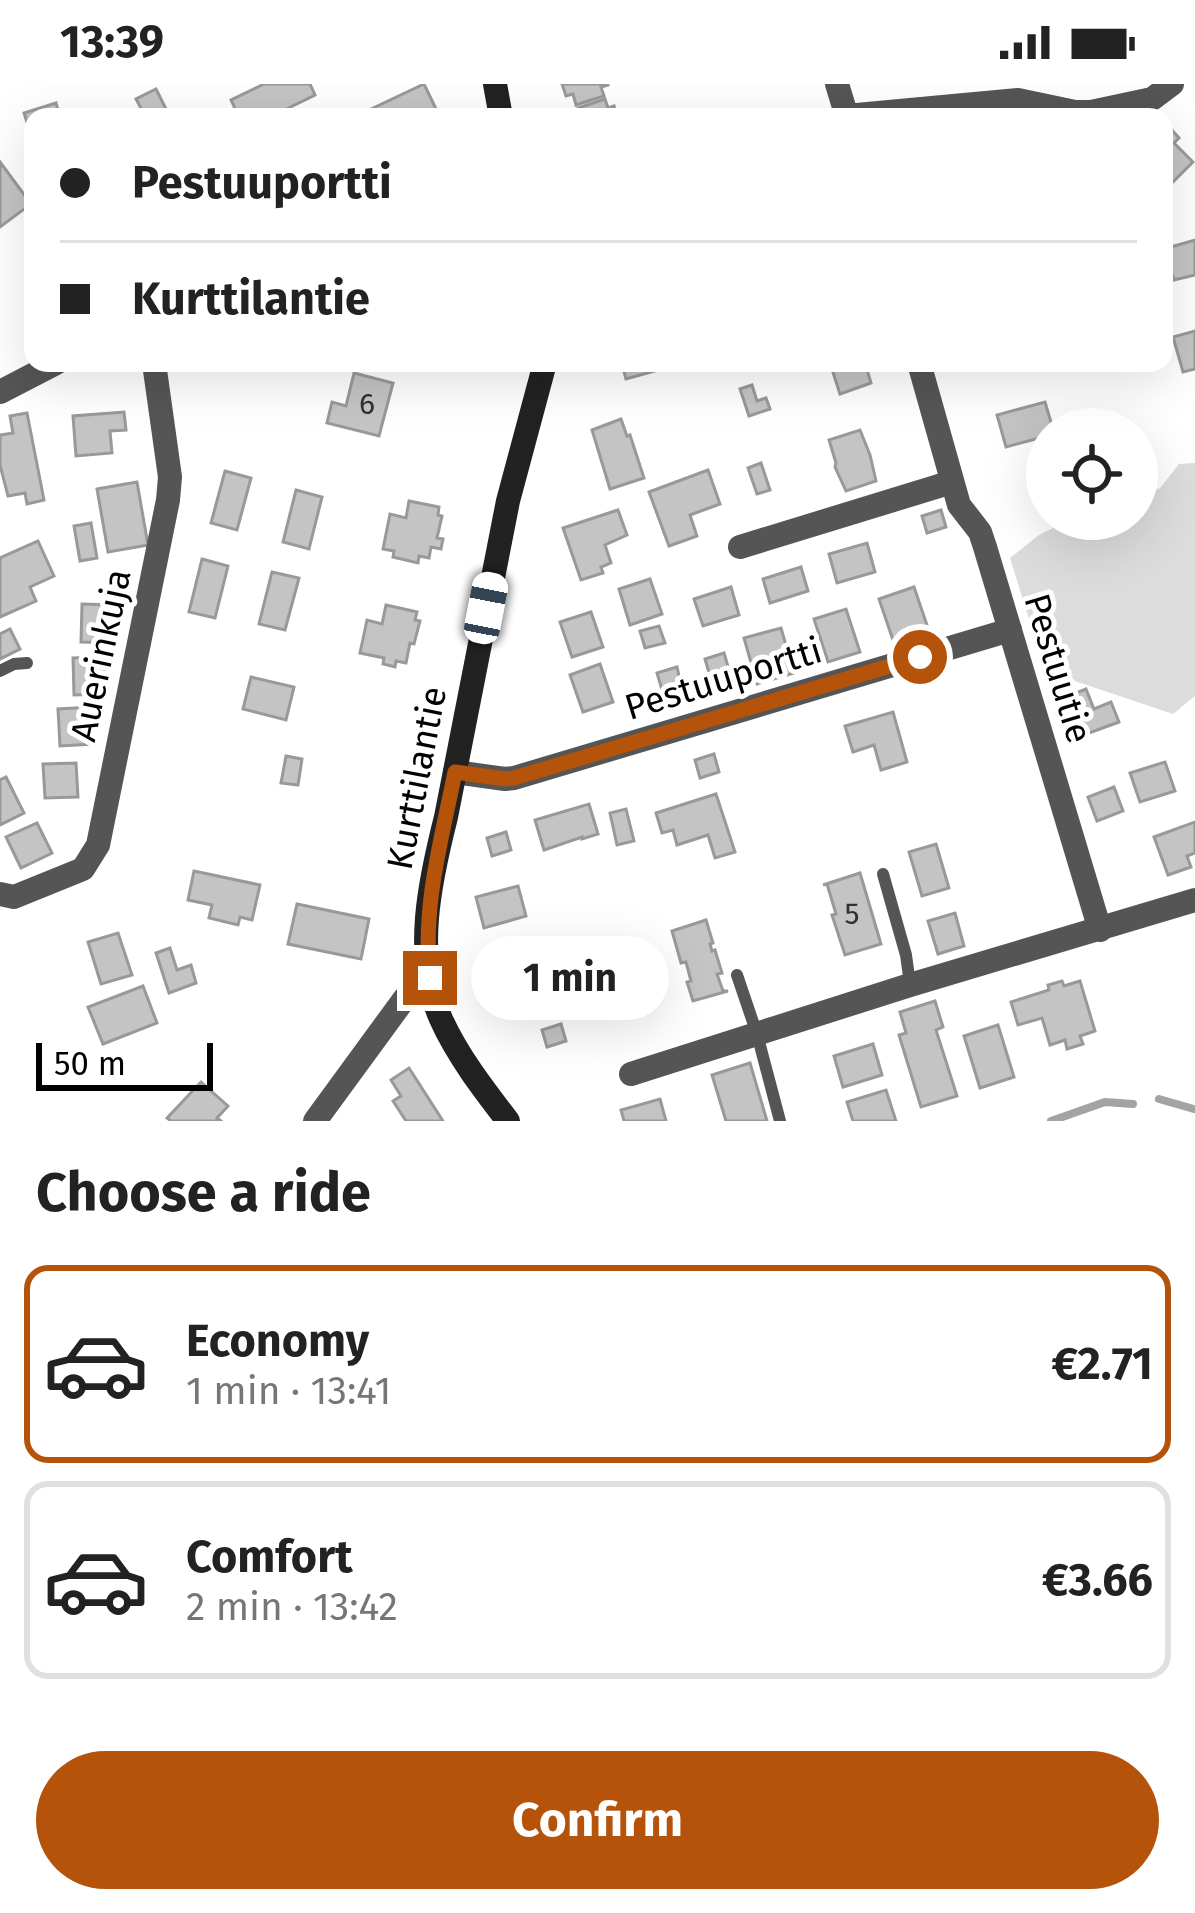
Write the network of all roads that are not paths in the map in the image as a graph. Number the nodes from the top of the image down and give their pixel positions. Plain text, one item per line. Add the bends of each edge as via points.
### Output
1 (1172, 84) edge
2 (932, 108) edge
3 (1056, 108) edge
4 (1110, 108) edge
5 (39, 372) edge
6 (155, 372) edge
7 (542, 372) edge
8 (921, 372) edge
9 (0, 392) edge
10 (952, 482) junction
11 (740, 547) dead end
12 (1010, 630) junction
13 (28, 663) dead end
14 (0, 670) edge
15 (455, 772) junction
16 (884, 874) dead end
17 (0, 894) edge
18 (1195, 900) edge
19 (1100, 930) junction
20 (737, 975) dead end
21 (430, 978) junction
22 (910, 986) junction
23 (757, 1034) junction
24 (631, 1074) dead end
25 (315, 1121) edge
26 (508, 1121) edge
27 (780, 1121) edge

1 - 4 street via 1153,99
2 - 3 street via 1018,100
5 - 9 street
6 - 17 street, Auerinkuja via 168,500 98,845 82,869 14,897
7 - 15 street, Kurttilantie
8 - 10 street, Pestuutie
10 - 11 street
10 - 12 street, Pestuutie via 980,532
12 - 15 street, Pestuuportti via 514,778
12 - 19 street, Pestuutie
13 - 14 lane
15 - 21 street, Kurttilantie via 428,911
16 - 22 lane
18 - 19 street
19 - 22 street
20 - 23 lane
21 - 25 street via 405,998
21 - 26 street, Kurttilantie via 440,1018
22 - 23 street
23 - 24 street
23 - 27 lane

